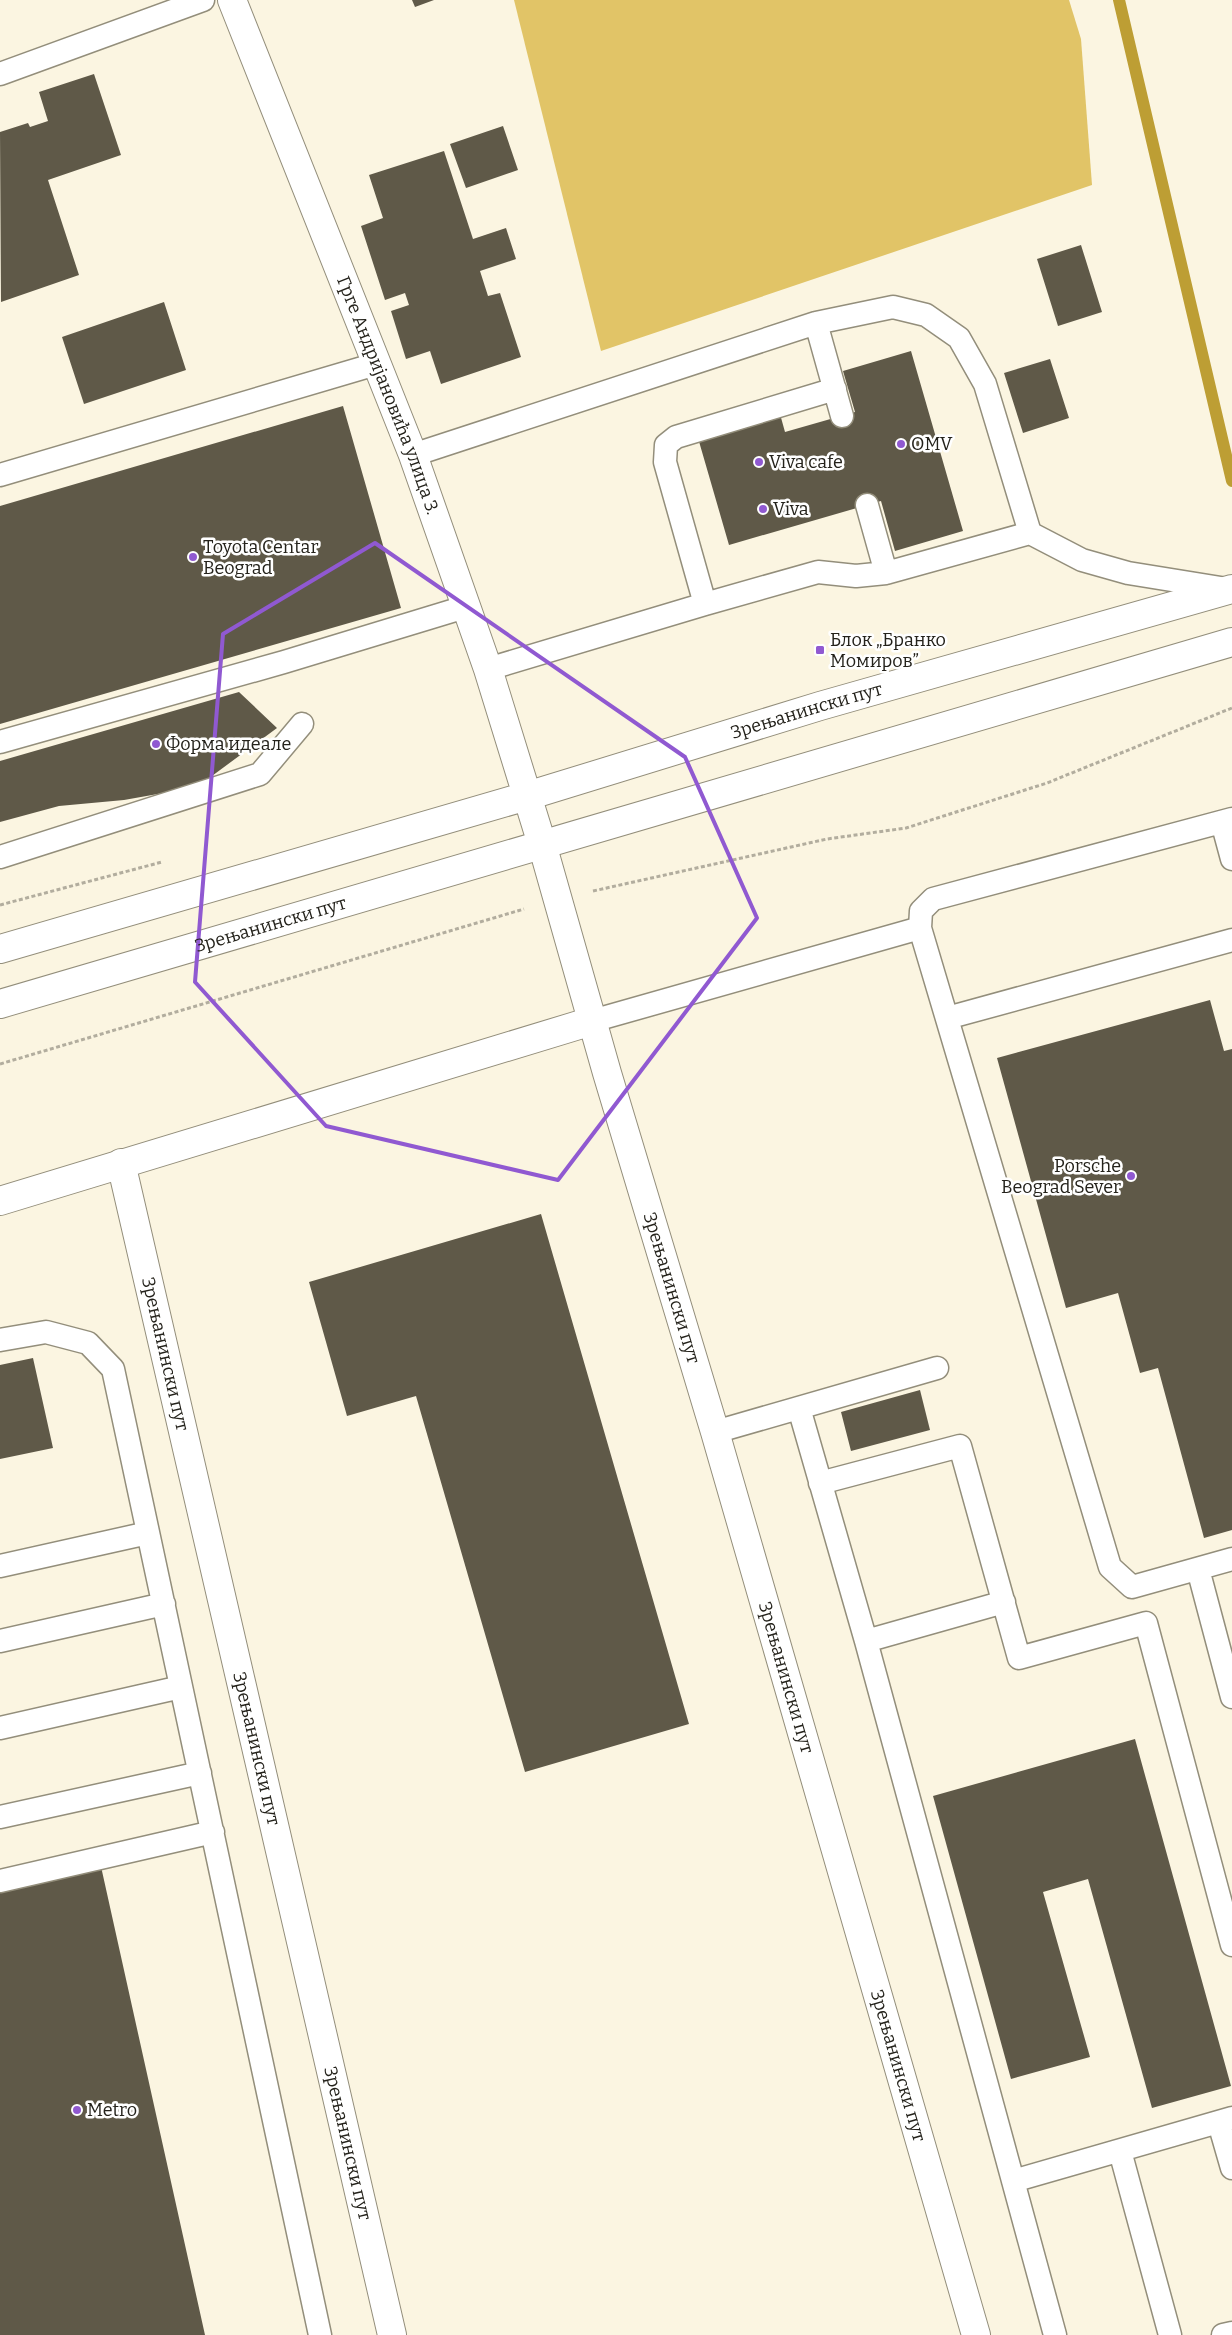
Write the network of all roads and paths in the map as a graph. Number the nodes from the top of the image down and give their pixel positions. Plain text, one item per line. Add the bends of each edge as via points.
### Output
1 (203, 0) edge
2 (232, 0) edge
3 (0, 74) edge
4 (816, 323) junction
5 (376, 364) junction
6 (835, 389) junction
7 (842, 416) dead end
8 (413, 455) junction
9 (0, 475) edge
10 (867, 505) dead end
11 (1030, 533) junction
12 (886, 574) junction
13 (1230, 589) edge
14 (704, 604) junction
15 (465, 607) junction
16 (1232, 642) edge
17 (488, 669) junction
18 (1232, 708) edge
19 (302, 724) dead end
20 (0, 742) edge
21 (527, 796) junction
22 (1227, 820) edge
23 (542, 844) junction
24 (0, 857) edge
25 (1232, 859) edge
26 (556, 899) junction
27 (920, 928) junction
28 (1232, 940) edge
29 (0, 949) edge
30 (0, 1004) edge
31 (947, 1018) junction
32 (592, 1021) junction
33 (0, 1064) edge
34 (121, 1163) junction
35 (0, 1201) edge
36 (0, 1340) edge
37 (937, 1368) dead end
38 (799, 1408) junction
39 (715, 1432) junction
40 (820, 1483) junction
41 (148, 1533) junction
42 (1232, 1559) edge
43 (0, 1566) edge
44 (1198, 1569) junction
45 (1004, 1602) junction
46 (164, 1604) junction
47 (0, 1641) edge
48 (866, 1641) junction
49 (182, 1687) junction
50 (1232, 1697) edge
51 (0, 1728) edge
52 (200, 1773) junction
53 (0, 1817) edge
54 (212, 1832) junction
55 (0, 1881) edge
56 (1232, 1945) edge
57 (1226, 2120) edge
58 (1120, 2151) junction
59 (1232, 2168) edge
60 (1013, 2181) junction
61 (1232, 2333) edge
62 (320, 2335) edge
63 (392, 2335) edge
64 (976, 2335) edge
65 (1055, 2335) edge
66 (1170, 2335) edge
67 (1223, 2335) edge

1 - 3 lane
2 - 5 street, Грге Андријановића улица 3.
4 - 6 lane
4 - 8 lane
4 - 11 lane via 893,307 926,315 959,338 985,384
5 - 8 street, Грге Андријановића улица 3.
5 - 9 lane
6 - 7 lane
6 - 14 lane via 676,437 666,445 665,462
8 - 15 street, Грге Андријановића улица 3.
10 - 12 lane
11 - 12 lane
11 - 13 lane via 1092,563 1128,573
12 - 14 lane via 856,576 818,572
13 - 21 street, Зрењанински пут via 820,706
14 - 17 lane
15 - 17 street, Грге Андријановића улица 3.
15 - 20 lane
16 - 23 street, Зрењанински пут
17 - 21 street, Грге Андријановића улица 3.
18 - 26 path via 1047,783 906,828 827,839
19 - 24 lane via 260,774
21 - 23 street, Зрењанински пут
21 - 29 street, Зрењанински пут
22 - 25 lane
22 - 27 lane via 933,899 921,911
23 - 26 street, Зрењанински пут
23 - 30 street, Зрењанински пут
26 - 32 street, Зрењанински пут
26 - 33 path
27 - 31 lane
27 - 32 lane
28 - 31 lane
31 - 44 lane via 1110,1567 1132,1587
32 - 34 street
32 - 39 street, Зрењанински пут
34 - 35 street
34 - 63 street, Зрењанински пут
36 - 41 lane via 46,1332 88,1343 114,1369
37 - 38 lane
38 - 39 lane
38 - 40 lane
39 - 64 street, Зрењанински пут
40 - 45 lane via 960,1446
40 - 48 lane
41 - 43 lane
41 - 46 lane
42 - 44 lane
44 - 50 lane
45 - 48 lane
45 - 56 lane via 1019,1658 1146,1623
46 - 47 lane
46 - 49 lane
48 - 60 lane
49 - 51 lane
49 - 52 lane
52 - 53 lane
52 - 54 lane
54 - 55 lane
54 - 62 lane
57 - 58 lane
57 - 59 lane
58 - 60 lane
58 - 66 lane
60 - 65 lane
61 - 67 lane

